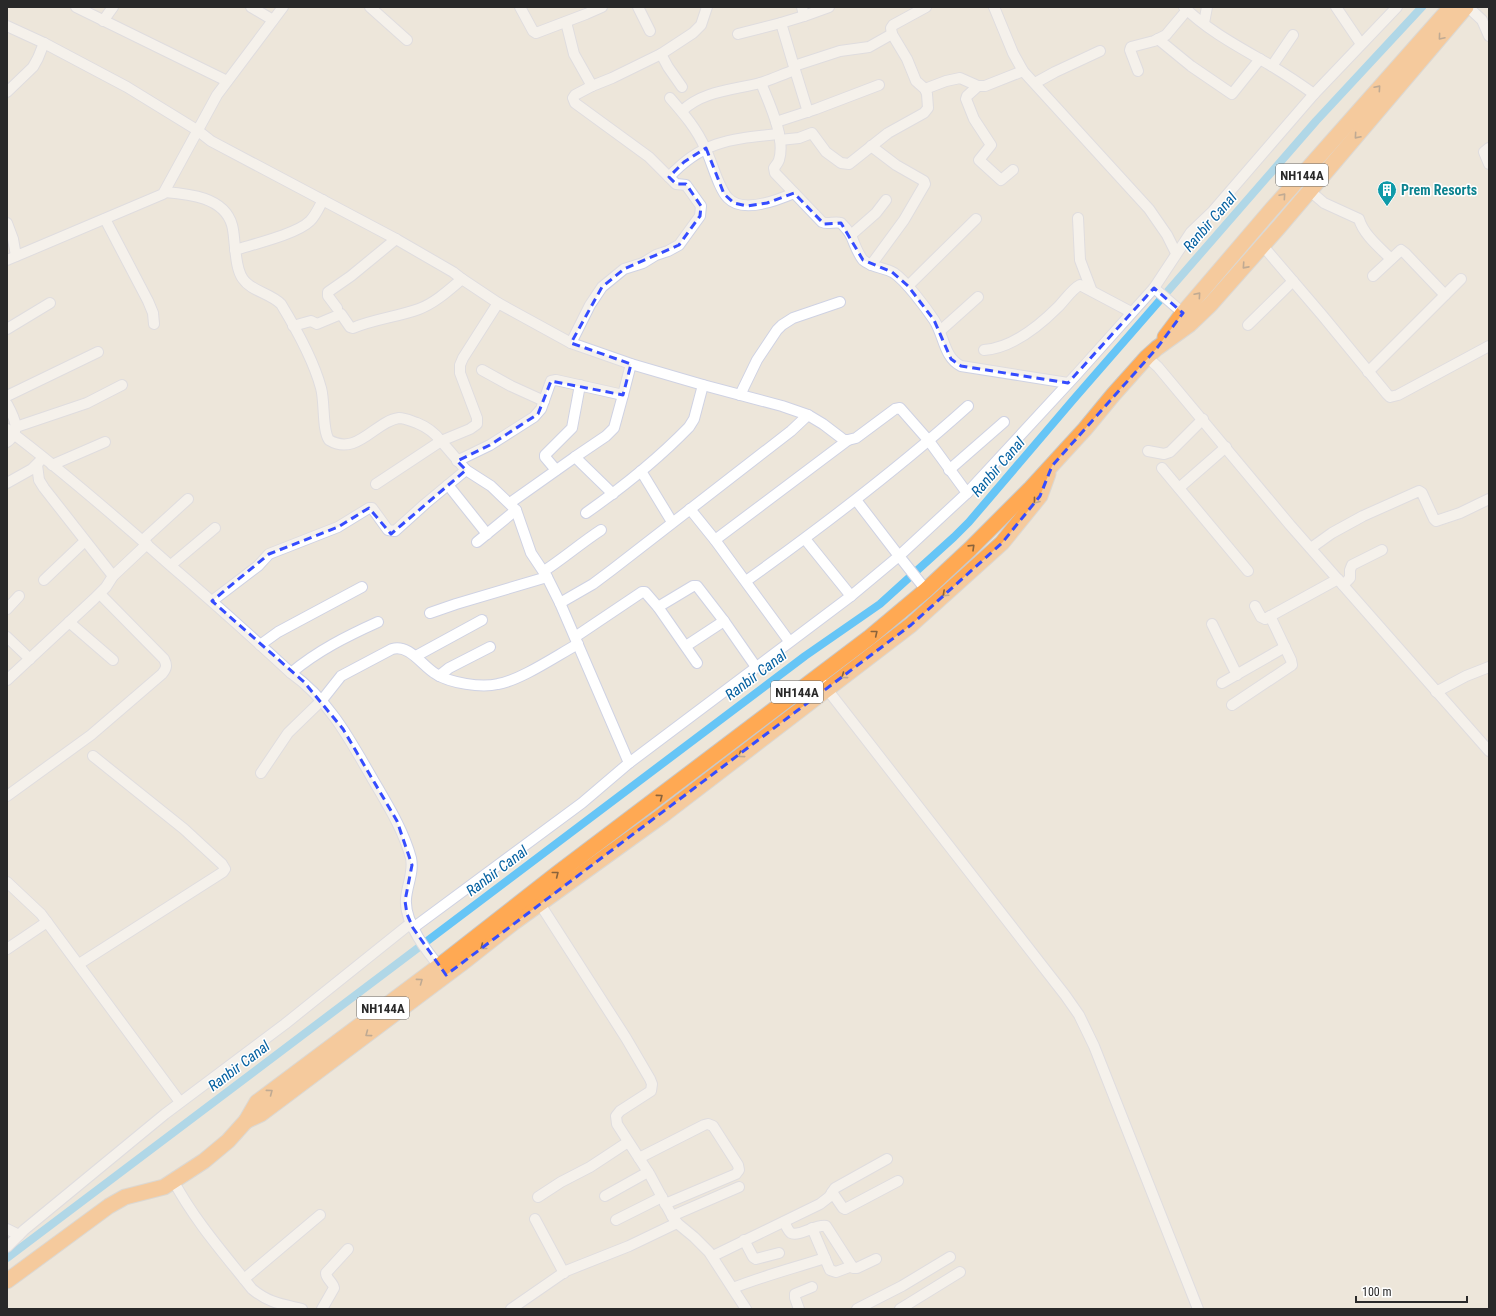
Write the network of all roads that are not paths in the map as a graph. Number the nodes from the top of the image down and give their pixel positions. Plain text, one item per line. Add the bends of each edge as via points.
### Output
1 (76, 7) edge
2 (113, 7) edge
3 (251, 7) edge
4 (283, 7) edge
5 (370, 7) edge
6 (520, 7) edge
7 (602, 7) edge
8 (638, 7) edge
9 (707, 7) edge
10 (829, 7) edge
11 (926, 7) edge
12 (994, 7) edge
13 (1207, 7) edge
14 (1336, 7) edge
15 (1397, 7) edge
16 (1451, 7) edge
17 (1467, 7) edge
18 (1185, 9) edge
19 (803, 12) edge
20 (273, 20) junction
21 (103, 21) junction
22 (566, 22) junction
23 (781, 23) junction
24 (1204, 24) junction
25 (7, 26) edge
26 (650, 32) dead end
27 (738, 34) dead end
28 (892, 34) junction
29 (1293, 35) dead end
30 (1489, 36) edge
31 (1158, 39) junction
32 (407, 40) dead end
33 (44, 43) junction
34 (1361, 44) junction
35 (1100, 51) dead end
36 (661, 54) junction
37 (1260, 60) junction
38 (1272, 66) junction
39 (794, 68) junction
40 (1023, 71) junction
41 (1138, 71) dead end
42 (227, 81) junction
43 (761, 82) junction
44 (1035, 84) junction
45 (879, 85) dead end
46 (592, 86) junction
47 (978, 86) junction
48 (682, 87) dead end
49 (925, 89) junction
50 (7, 92) edge
51 (1314, 94) junction
52 (670, 98) dead end
53 (682, 111) junction
54 (808, 112) junction
55 (776, 122) junction
56 (197, 130) junction
57 (780, 137) junction
58 (871, 146) junction
59 (706, 148) junction
60 (1489, 148) edge
61 (1489, 164) edge
62 (1013, 170) dead end
63 (669, 177) junction
64 (1310, 191) junction
65 (165, 192) junction
66 (794, 193) junction
67 (323, 200) junction
68 (886, 200) dead end
69 (1078, 218) dead end
70 (105, 219) junction
71 (976, 220) dead end
72 (7, 223) edge
73 (851, 236) junction
74 (396, 239) junction
75 (1263, 246) junction
76 (235, 250) junction
77 (1176, 253) junction
78 (12, 258) edge
79 (1391, 259) junction
80 (871, 265) junction
81 (1373, 276) dead end
82 (462, 279) junction
83 (1461, 279) dead end
84 (1293, 281) junction
85 (908, 286) junction
86 (1091, 289) junction
87 (1157, 290) junction
88 (1445, 295) junction
89 (978, 297) dead end
90 (840, 302) dead end
91 (50, 303) dead end
92 (498, 303) junction
93 (337, 308) dead end
94 (1131, 312) junction
95 (1183, 313) junction
96 (154, 324) dead end
97 (1248, 325) dead end
98 (293, 326) junction
99 (7, 329) edge
100 (940, 331) junction
101 (571, 343) junction
102 (1489, 346) edge
103 (984, 350) dead end
104 (98, 352) dead end
105 (1152, 353) junction
106 (632, 364) junction
107 (482, 370) dead end
108 (1368, 372) junction
109 (1068, 383) junction
110 (122, 385) dead end
111 (580, 385) junction
112 (703, 385) junction
113 (623, 395) junction
114 (740, 395) junction
115 (7, 396) edge
116 (544, 401) junction
117 (7, 404) edge
118 (968, 406) dead end
119 (808, 415) junction
120 (1202, 419) junction
121 (1004, 422) dead end
122 (11, 433) edge
123 (848, 440) junction
124 (441, 441) junction
125 (929, 441) junction
126 (105, 442) dead end
127 (1226, 447) junction
128 (1148, 451) dead end
129 (575, 457) junction
130 (40, 461) junction
131 (457, 461) junction
132 (1055, 463) junction
133 (52, 465) junction
134 (1162, 468) dead end
135 (466, 470) junction
136 (556, 470) junction
137 (949, 470) junction
138 (641, 471) junction
139 (7, 483) edge
140 (376, 484) dead end
141 (448, 485) junction
142 (1179, 488) junction
143 (967, 492) junction
144 (613, 494) junction
145 (188, 499) dead end
146 (1489, 499) edge
147 (856, 500) junction
148 (513, 507) junction
149 (690, 509) junction
150 (586, 513) dead end
151 (672, 522) junction
152 (215, 528) dead end
153 (601, 530) dead end
154 (487, 534) junction
155 (805, 539) junction
156 (715, 540) junction
157 (85, 541) junction
158 (145, 542) junction
159 (477, 542) dead end
160 (1316, 545) junction
161 (1382, 550) dead end
162 (899, 556) junction
163 (171, 565) junction
164 (1248, 570) dead end
165 (546, 574) junction
166 (113, 576) junction
167 (44, 580) dead end
168 (1344, 581) junction
169 (746, 582) junction
170 (923, 585) junction
171 (362, 587) dead end
172 (100, 594) junction
173 (19, 596) dead end
174 (850, 596) junction
175 (212, 600) junction
176 (560, 602) junction
177 (1255, 606) dead end
178 (658, 607) junction
179 (7, 608) edge
180 (430, 613) dead end
181 (1270, 616) junction
182 (482, 620) dead end
183 (724, 621) junction
184 (69, 622) junction
185 (378, 622) dead end
186 (1212, 624) dead end
187 (7, 637) edge
188 (576, 640) junction
189 (789, 641) junction
190 (260, 645) junction
191 (686, 646) junction
192 (490, 647) dead end
193 (1285, 647) junction
194 (416, 656) junction
195 (30, 659) junction
196 (114, 660) dead end
197 (697, 663) dead end
198 (1489, 666) edge
199 (756, 667) junction
200 (292, 673) junction
201 (1237, 675) junction
202 (439, 676) junction
203 (817, 676) junction
204 (7, 680) edge
205 (1222, 683) dead end
206 (827, 689) junction
207 (1436, 692) junction
208 (322, 700) junction
209 (1232, 705) dead end
210 (1489, 751) edge
211 (92, 756) dead end
212 (630, 763) junction
213 (260, 773) dead end
214 (7, 796) edge
215 (7, 882) edge
216 (540, 904) junction
217 (47, 922) junction
218 (412, 926) junction
219 (7, 949) edge
220 (79, 964) junction
221 (443, 970) junction
222 (180, 1102) junction
223 (628, 1142) junction
224 (639, 1158) junction
225 (887, 1159) dead end
226 (648, 1172) junction
227 (898, 1181) dead end
228 (174, 1182) junction
229 (739, 1187) dead end
230 (832, 1192) junction
231 (605, 1196) dead end
232 (538, 1197) dead end
233 (664, 1200) junction
234 (320, 1215) dead end
235 (535, 1219) dead end
236 (616, 1220) dead end
237 (674, 1220) junction
238 (784, 1222) junction
239 (812, 1228) junction
240 (7, 1229) edge
241 (19, 1235) junction
242 (744, 1240) junction
243 (7, 1247) edge
244 (348, 1249) dead end
245 (779, 1253) dead end
246 (713, 1256) junction
247 (950, 1257) dead end
248 (825, 1258) junction
249 (876, 1259) dead end
250 (852, 1266) junction
251 (960, 1272) dead end
252 (564, 1273) junction
253 (244, 1279) junction
254 (7, 1281) edge
255 (812, 1287) dead end
256 (733, 1288) junction
257 (302, 1309) edge
258 (322, 1309) edge
259 (511, 1309) edge
260 (746, 1309) edge
261 (799, 1309) edge
262 (857, 1309) edge
263 (900, 1309) edge
264 (1198, 1309) edge

1 - 21 street
2 - 21 street
3 - 20 street
4 - 20 street
5 - 32 street
6 - 22 street via 534,32
7 - 22 street
8 - 26 street
9 - 36 street via 699,28
10 - 19 street
11 - 28 street via 893,25
12 - 40 street
13 - 24 street
14 - 34 street
15 - 34 street
95 -> 16 highway, NH144A
17 - 30 street via 1482,20
17 -> 64 highway
18 - 24 street
18 - 31 street via 1166,35
19 - 23 street
20 - 42 street
21 - 42 street
22 - 46 street via 574,54
23 - 27 street
23 - 39 street
24 - 37 street
25 - 33 street
28 - 39 street via 869,48 840,51
28 - 49 street via 916,81
29 - 38 street
31 - 37 street via 1232,94
31 - 41 street via 1131,47
33 - 50 street via 32,67
33 - 56 street via 140,94
34 - 51 street
35 - 44 street
36 - 46 street
36 - 48 street
37 - 38 street
38 - 51 street
39 - 43 street
39 - 54 street
40 - 44 street
40 - 47 street via 990,85
42 - 56 street
43 - 53 street via 704,96 691,102
43 - 55 street
44 - 77 street via 1149,209 1168,235
45 - 54 street
46 - 63 street via 575,95 575,103 649,157
47 - 49 street via 960,78
47 - 62 street via 966,99 974,118 991,145 979,160 1001,180
49 - 58 street via 928,103 926,111
51 - 77 street
52 - 53 street
53 - 59 street
54 - 55 street
55 - 57 street
56 - 65 street
56 - 67 street via 211,141
57 - 58 street via 796,139 812,133 826,152 844,164 849,164
57 - 59 street via 738,138
57 - 66 street via 780,159 774,169 775,173
58 - 80 street via 925,184 904,220
59 - 63 street via 684,162
59 - 66 street via 724,194 734,203 747,206 767,203
60 - 61 street via 1484,152
63 - 101 street via 676,184 686,185 701,206 700,216 679,245 624,269 602,287
64 - 75 highway
64 - 79 street via 1324,203 1359,218 1366,232
65 - 70 street
65 - 76 street via 192,194 207,199 219,207 232,225
66 - 73 street via 822,222 841,223
67 - 74 street
67 - 76 street via 307,224 270,240
68 - 73 street
69 - 86 street via 1080,260
70 - 78 street
70 - 96 street via 148,301
71 - 85 street
72 - 78 street via 13,239
73 - 80 street via 861,257
74 - 82 street
74 - 93 street via 328,292
75 - 84 street
75 -> 105 highway via 1198,317
76 - 98 street via 243,279 252,288 275,298
77 - 87 street
79 - 81 street
79 - 88 street via 1400,250 1403,251
80 - 85 street via 892,272
82 - 92 street
82 - 98 street via 420,308 353,328 350,328 341,314 317,324 311,321
83 - 88 street
84 - 97 street
84 - 108 street
85 - 100 street
86 - 94 street
86 - 103 street via 1078,285 1057,308 1016,340
87 - 94 street
87 - 95 street
88 - 108 street
89 - 100 street
90 - 114 street via 787,321 777,330 756,362
91 - 99 street
92 - 101 street
92 - 124 street via 460,365 460,374 477,424
94 - 109 street
95 - 105 highway, NH144A
98 - 124 street via 321,387 329,440 339,444 350,443 399,418 430,429
100 - 109 street via 951,359 961,366
101 - 106 street
102 - 108 street via 1393,397 1387,394
104 - 115 street
105 - 120 street via 1158,367
105 - 132 highway, NH144A
106 - 112 street
106 - 113 street
107 - 116 street
109 - 143 street
110 - 122 street via 86,403
111 - 113 street
111 - 116 street via 553,380 549,384
111 - 136 street via 572,428 545,454
112 - 114 street
112 - 138 street via 694,419 689,427
113 - 129 street via 612,432
114 - 119 street
116 - 131 street via 538,414 521,426
117 - 122 street
118 - 125 street
119 - 123 street
119 - 149 street
120 - 127 street
120 - 128 street via 1170,452 1164,454
121 - 137 street
122 - 130 street
123 - 125 street via 862,434 898,408 902,409
123 - 156 street
124 - 131 street
124 - 140 street
125 - 137 street
125 - 147 street
126 - 133 street
127 - 142 street
127 - 160 street
129 - 136 street
129 - 144 street
130 - 133 street
130 - 139 street
130 - 157 street via 38,474 42,485
131 - 135 street
170 -> 132 highway, NH144A via 970,549
132 -> 206 highway via 1040,496 1002,543 912,625
133 - 158 street
134 - 142 street
135 - 141 street
135 - 148 street via 491,486
136 - 148 street
137 - 143 street
138 - 144 street
138 - 151 street
141 - 154 street
141 - 175 street via 394,531 388,530 370,508 338,527 269,554 258,566
142 - 164 street
143 - 162 street
144 - 150 street
145 - 158 street
146 - 160 street via 1436,521 1419,491 1363,516
147 - 155 street
147 - 162 street
148 - 154 street
148 - 165 street via 528,547
149 - 151 street
149 - 156 street
151 - 176 street via 613,569
152 - 163 street
153 - 165 street via 580,543
154 - 159 street
155 - 169 street
155 - 174 street
156 - 169 street
157 - 166 street
157 - 167 street
158 - 163 street
158 - 166 street
160 - 168 street
161 - 168 street via 1352,565
162 - 170 street
162 - 174 street
163 - 175 street
165 - 176 street
165 - 180 street
166 - 172 street
168 - 181 street
168 - 207 street
169 - 189 street
203 -> 170 highway, NH144A via 870,637
171 - 190 street via 278,632
172 - 184 street
172 - 214 street via 164,659 166,669 91,735
173 - 179 street
174 - 189 street
175 - 190 street
176 - 188 street
177 - 181 street via 1262,618
178 - 183 street via 695,586 700,588
178 - 188 street via 646,592 642,592
178 - 191 street
181 - 193 street
182 - 194 street
183 - 191 street
183 - 199 street
184 - 195 street
184 - 196 street
185 - 200 street via 311,658
186 - 201 street
187 - 195 street
188 - 202 street via 524,674 500,684 472,685
188 - 212 street
189 - 199 street
190 - 200 street
191 - 197 street
192 - 202 street
193 - 201 street
193 - 209 street via 1292,661 1291,666
194 - 202 street
194 - 208 street via 400,648 392,649 341,676
195 - 204 street
198 - 207 street
199 - 212 street
200 - 208 street
201 - 205 street
203 - 206 street
221 -> 203 highway, NH144A via 558,872
206 -> 216 highway
206 - 264 street via 1078,1014 1094,1046
207 - 210 street
208 - 213 street via 288,733
208 - 218 street via 343,729 397,821 408,847 412,865 405,901
211 - 220 street via 184,829 225,869 177,903
212 - 218 street via 582,803
215 - 217 street
216 -> 221 highway, NH144A
216 - 223 street via 626,1038 652,1084 651,1091 620,1110 616,1116 617,1124
217 - 219 street
217 - 220 street
218 - 221 street
218 - 222 street
220 - 222 street
221 - 228 highway, NH144A via 261,1114 246,1121 220,1148
222 - 241 street
223 - 224 street
223 - 232 street
224 - 226 street
224 - 233 street via 708,1124 713,1126 738,1165 739,1170 736,1174
225 - 230 street
226 - 231 street
226 - 233 street
227 - 230 street via 845,1209
228 - 253 street via 198,1220
228 - 254 highway, NH144A via 154,1191 118,1201
229 - 237 street
230 - 238 street via 830,1197 820,1204
233 - 236 street
233 - 237 street
234 - 253 street
235 - 252 street
237 - 246 street
237 - 252 street via 629,1246
238 - 239 street via 792,1233 796,1234
238 - 242 street
239 - 248 street
239 - 250 street via 828,1228
240 - 241 street
241 - 243 street
242 - 245 street via 756,1259
242 - 246 street
244 - 258 street via 326,1273 334,1288
246 - 256 street
247 - 262 street
248 - 250 street via 830,1270 834,1272
248 - 256 street
249 - 250 street via 857,1268
251 - 263 street
252 - 259 street
253 - 257 street via 261,1297 270,1302
255 - 261 street via 795,1294
256 - 260 street

